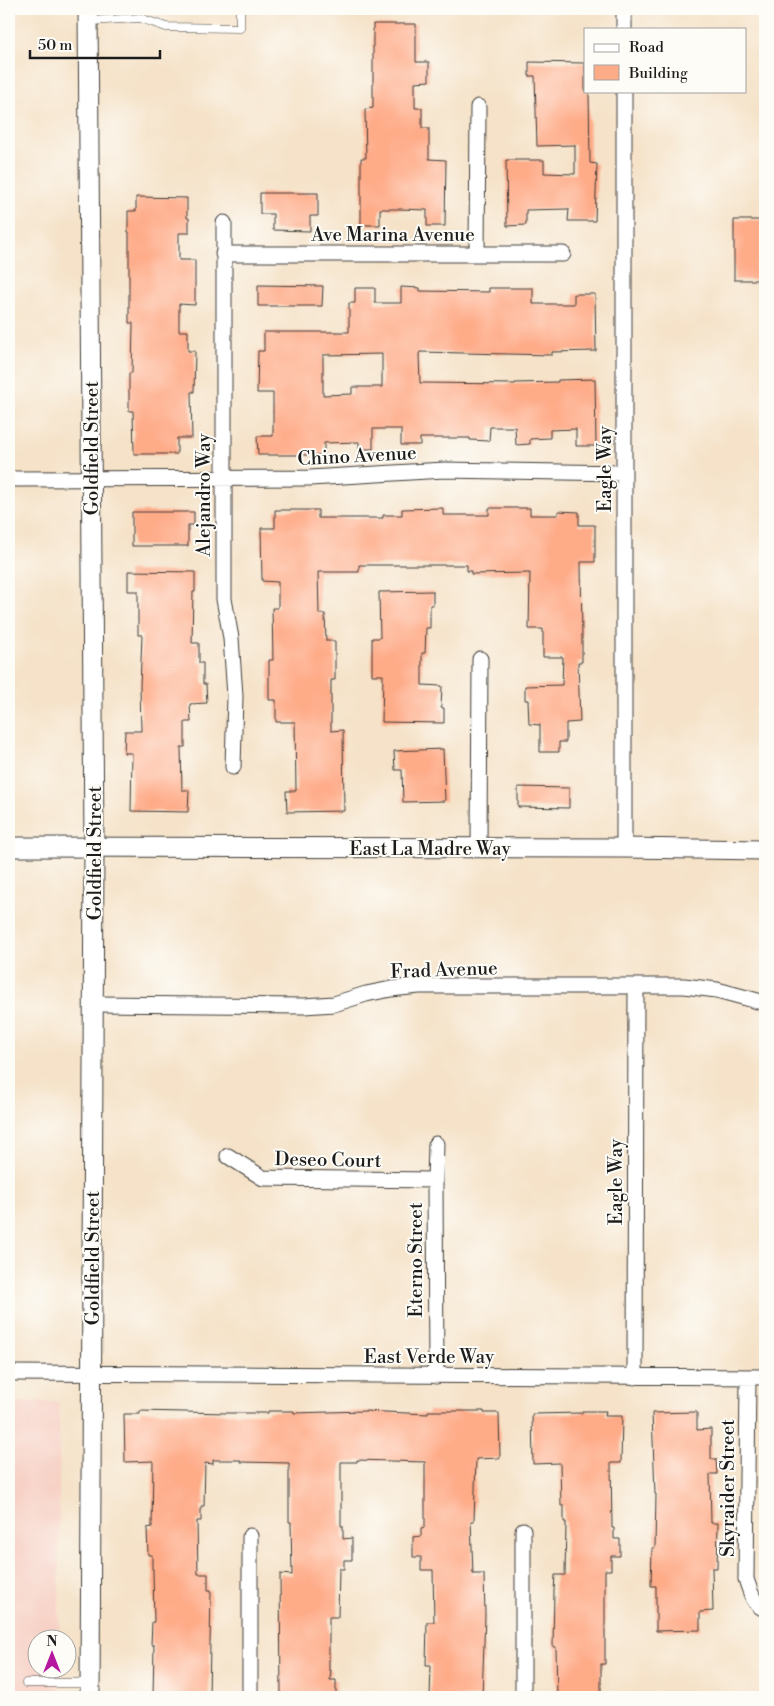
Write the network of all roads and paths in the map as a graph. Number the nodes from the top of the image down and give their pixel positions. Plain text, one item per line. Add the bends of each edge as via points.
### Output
1 (140, 9) edge
2 (240, 9) edge
3 (624, 9) edge
4 (88, 15) edge
5 (140, 18) junction
6 (624, 28) edge
7 (624, 92) edge
8 (478, 107) dead end
9 (224, 223) dead end
10 (223, 254) junction
11 (477, 254) junction
12 (563, 254) dead end
13 (624, 473) junction
14 (92, 478) junction
15 (223, 478) junction
16 (9, 479) edge
17 (480, 659) dead end
18 (233, 766) dead end
19 (9, 847) edge
20 (94, 848) junction
21 (479, 848) junction
22 (624, 848) junction
23 (765, 850) edge
24 (636, 986) junction
25 (765, 1003) edge
26 (94, 1004) junction
27 (436, 1144) dead end
28 (228, 1156) dead end
29 (435, 1180) junction
30 (9, 1373) edge
31 (92, 1373) junction
32 (436, 1376) junction
33 (635, 1377) junction
34 (748, 1377) junction
35 (765, 1377) edge
36 (523, 1530) dead end
37 (250, 1536) dead end
38 (765, 1609) edge
39 (26, 1683) dead end
40 (90, 1690) edge
41 (250, 1697) edge
42 (523, 1697) edge

1 - 5 lane
2 - 5 lane via 240,28 166,27
3 - 6 street
4 - 5 lane
4 - 14 street, Goldfield Street
7 - 13 street, Eagle Way
8 - 11 street
9 - 10 street, Alejandro Way
10 - 11 street, Ave Marina Avenue
10 - 15 street, Alejandro Way
11 - 12 street, Ave Marina Avenue
13 - 15 street, Chino Avenue via 444,470 310,478
13 - 22 street, Eagle Way
14 - 15 street, Chino Avenue
14 - 16 street, Chino Avenue
14 - 20 street, Goldfield Street
15 - 18 street, Alejandro Way via 224,599 231,638 235,696
17 - 21 street
19 - 20 street, East La Madre Way
20 - 21 street, East La Madre Way
20 - 26 street, Goldfield Street
21 - 22 street, East La Madre Way
22 - 23 street, East La Madre Way
24 - 25 street, Frad Avenue via 717,990
24 - 26 street, Frad Avenue via 419,986 366,994 334,1004 304,1006
24 - 33 street, Eagle Way
26 - 31 street, Goldfield Street
27 - 29 street, Eterno Street
28 - 29 street, Deseo Court via 263,1178
29 - 32 street, Eterno Street
30 - 31 street, East Verde Way
31 - 32 street, East Verde Way
31 - 40 street, Goldfield Street
32 - 33 street, East Verde Way
33 - 34 street, East Verde Way
34 - 35 street, East Verde Way
34 - 38 street, Skyraider Street via 746,1579 752,1598
36 - 42 street
37 - 41 street
39 - 40 lane

